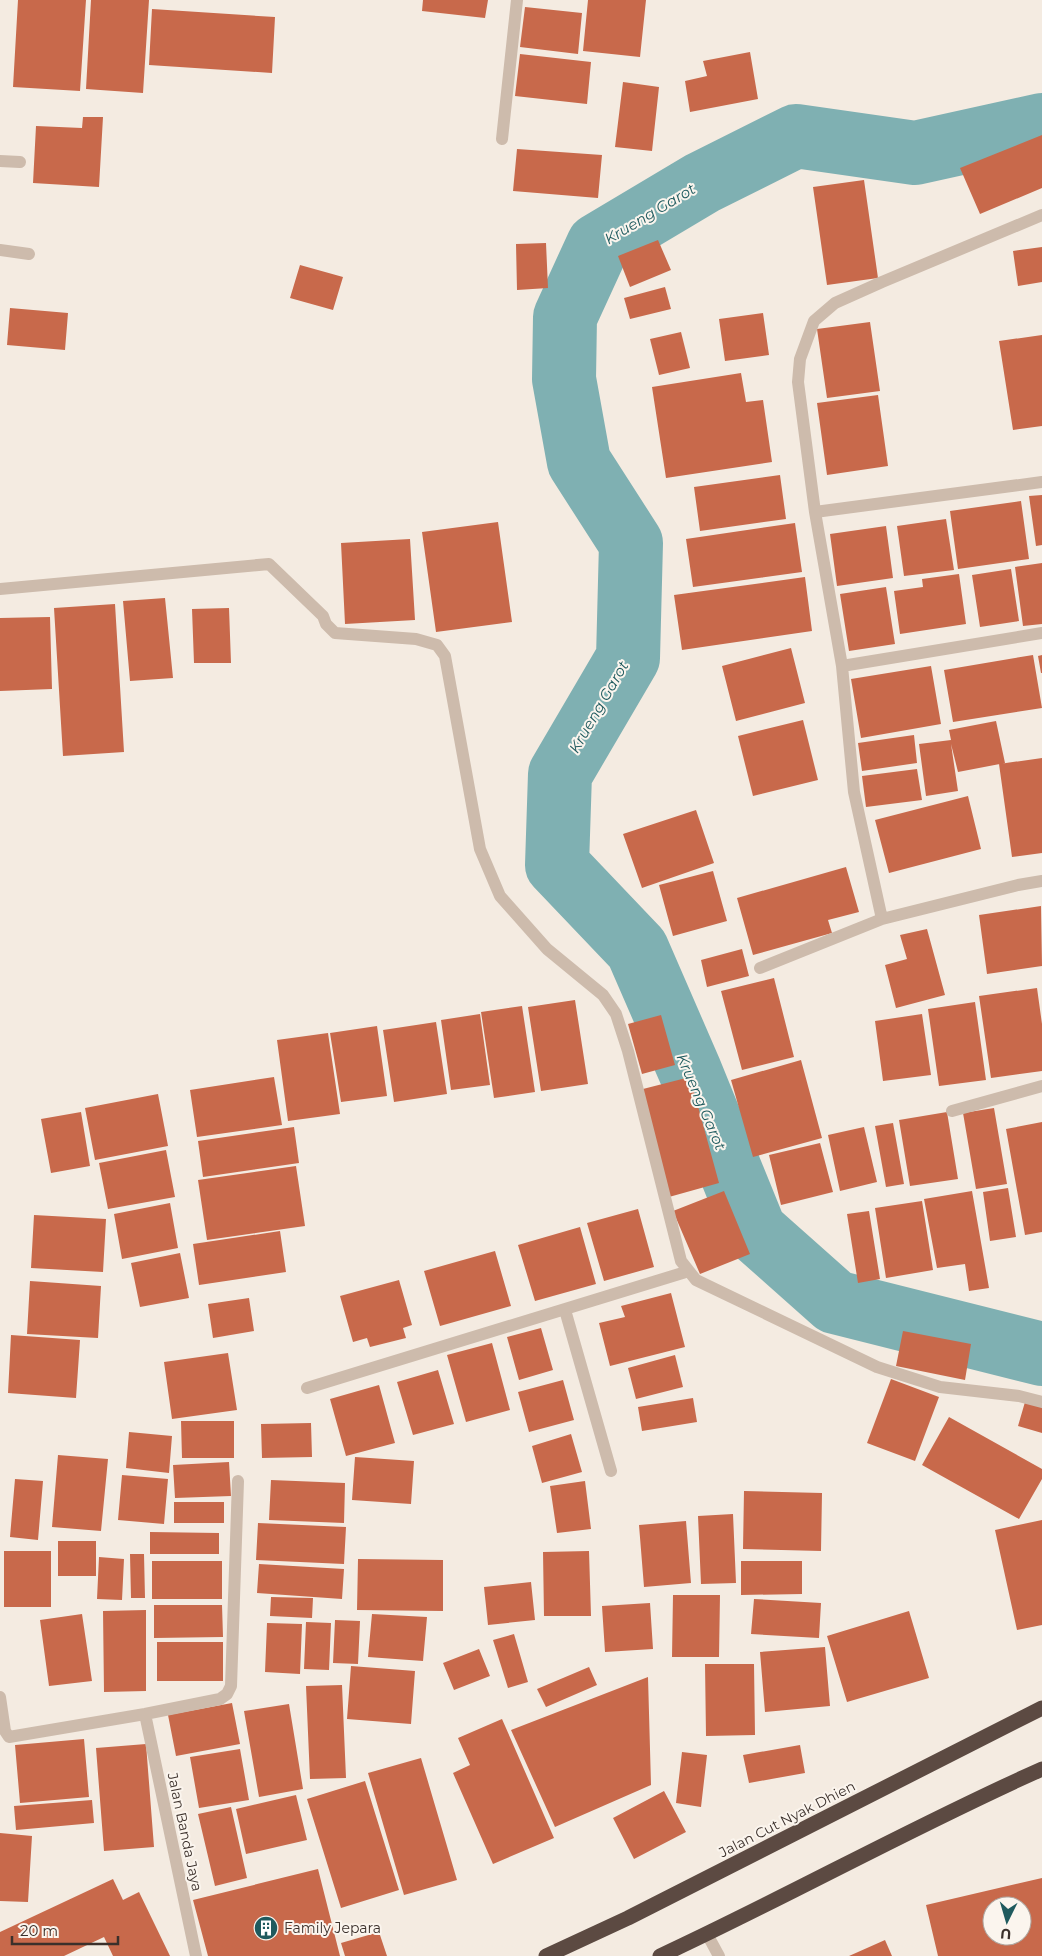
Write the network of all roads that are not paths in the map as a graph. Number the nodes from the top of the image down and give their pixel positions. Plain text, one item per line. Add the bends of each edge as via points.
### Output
1 (517, 0) edge
2 (502, 139) dead end
3 (0, 161) edge
4 (20, 162) dead end
5 (1042, 214) edge
6 (0, 250) edge
7 (30, 254) dead end
8 (1042, 482) edge
9 (814, 512) junction
10 (0, 589) edge
11 (1042, 633) edge
12 (842, 666) junction
13 (1042, 881) edge
14 (882, 919) junction
15 (760, 968) dead end
16 (1042, 1086) edge
17 (952, 1111) dead end
18 (689, 1272) junction
19 (565, 1310) junction
20 (307, 1388) dead end
21 (1042, 1402) edge
22 (611, 1471) dead end
23 (238, 1481) dead end
24 (0, 1697) edge
25 (1042, 1708) edge
26 (145, 1714) junction
27 (1042, 1769) edge
28 (707, 1934) junction
29 (196, 1956) edge
30 (546, 1956) edge
31 (660, 1956) edge
32 (719, 1956) edge

1 - 2 street
3 - 4 street
5 - 9 street via 835,303 814,321 800,359 798,382
6 - 7 street
8 - 9 street
9 - 12 street
10 - 18 street via 269,564 323,616 334,633 416,639 437,645 446,656 480,849 500,896 547,949 604,994 616,1014 681,1261
11 - 12 street
12 - 14 street via 854,792
13 - 14 street
14 - 15 street
16 - 17 street
18 - 19 street
18 - 21 street via 696,1280 877,1367 940,1387 1020,1396
19 - 20 street
19 - 22 street
23 - 26 street via 231,1686 220,1699
24 - 26 street via 9,1737
25 - 30 highway, Jalan Cut Nyak Dhien via 628,1918
26 - 29 street, Jalan Banda Jaya
27 - 28 highway via 968,1802
28 - 31 highway
28 - 32 street

